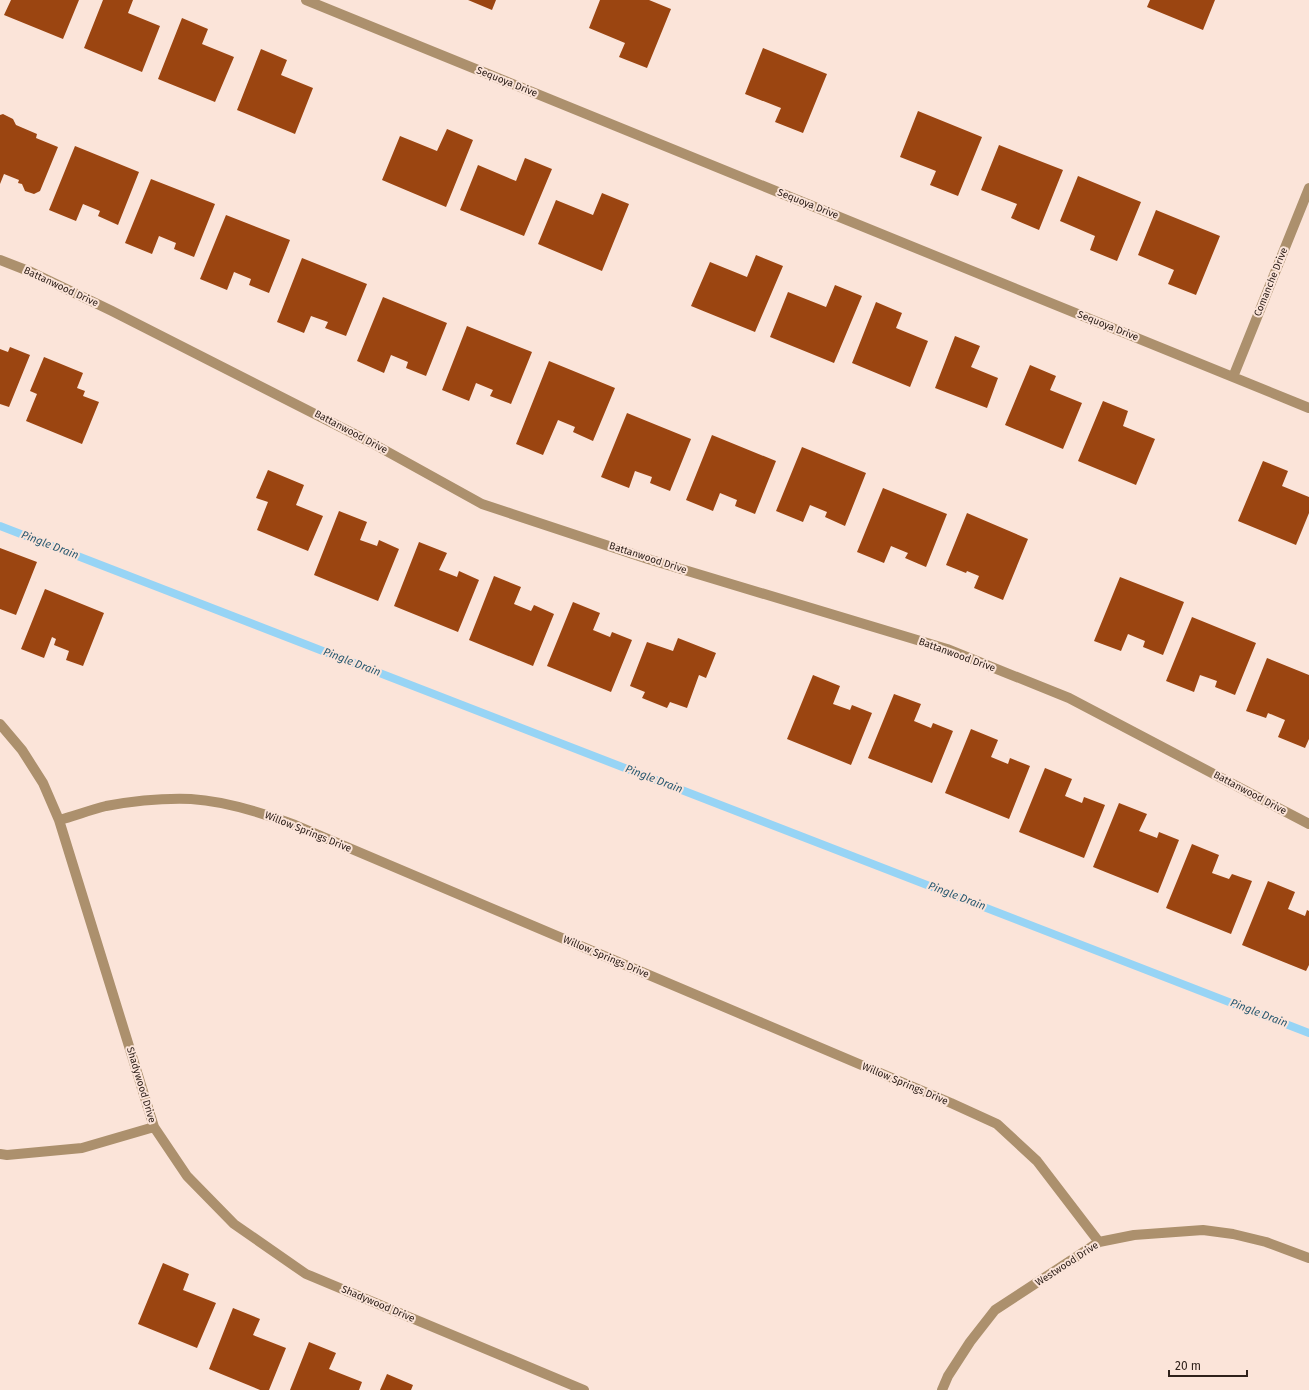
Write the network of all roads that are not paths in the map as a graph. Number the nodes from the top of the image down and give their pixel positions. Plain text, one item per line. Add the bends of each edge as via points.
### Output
1 (306, 0) edge
2 (1309, 188) edge
3 (0, 260) edge
4 (1233, 377) junction
5 (1309, 408) edge
6 (0, 724) edge
7 (59, 820) junction
8 (1309, 824) edge
9 (154, 1127) junction
10 (0, 1154) edge
11 (1099, 1242) junction
12 (1309, 1258) edge
13 (584, 1390) edge
14 (942, 1390) edge

1 - 4 street, Sequoya Drive
2 - 4 street, Comanche Drive
3 - 8 street, Battanwood Drive via 112,310 370,442 482,504 648,559 947,649 1069,698
4 - 5 street, Sequoya Drive
6 - 7 street, Shadywood Drive via 22,750 43,783
7 - 9 street, Shadywood Drive
7 - 11 street, Willow Springs Drive via 104,807 134,802 193,799 247,809 295,825 997,1124 1037,1161
9 - 10 street via 82,1148
9 - 13 street, Shadywood Drive via 187,1176 234,1224 306,1274
11 - 12 street, Westwood Drive via 1134,1235 1203,1230 1266,1242
11 - 14 street, Westwood Drive via 995,1310 970,1342

